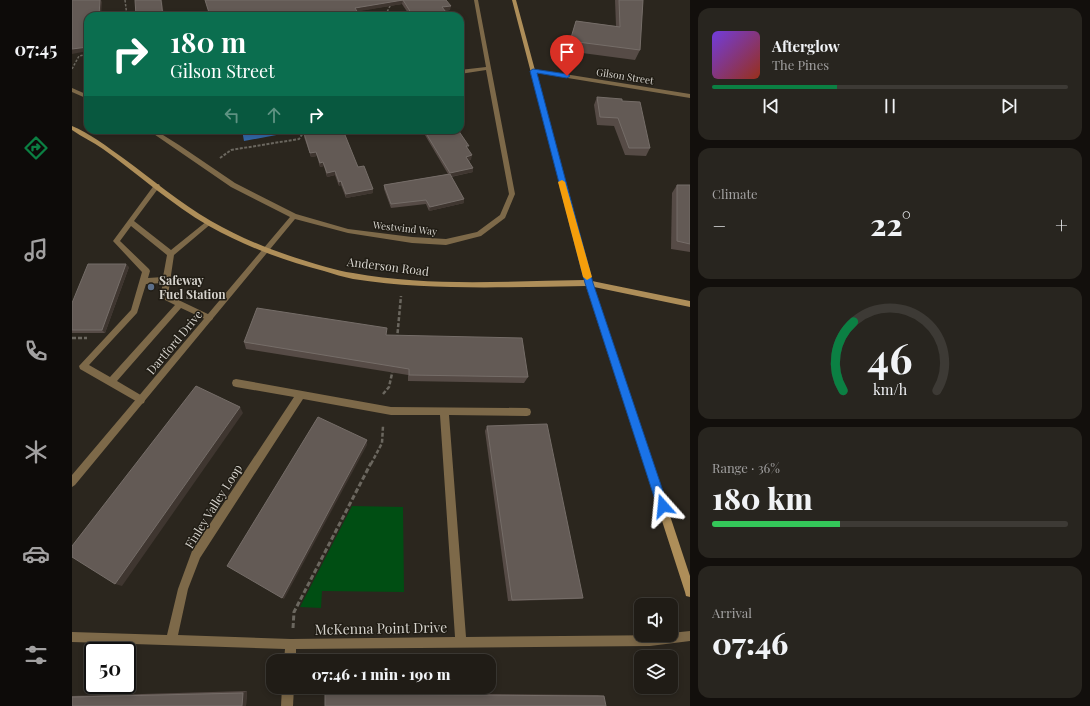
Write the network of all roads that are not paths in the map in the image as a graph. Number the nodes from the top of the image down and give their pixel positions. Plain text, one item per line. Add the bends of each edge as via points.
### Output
1 (476, 0) edge
2 (514, 0) edge
3 (488, 68) junction
4 (464, 71) edge
5 (533, 71) junction
6 (72, 90) edge
7 (84, 95) edge
8 (690, 96) edge
9 (72, 128) edge
10 (157, 134) edge
11 (157, 186) junction
12 (294, 216) junction
13 (130, 222) junction
14 (209, 223) junction
15 (265, 250) junction
16 (171, 254) junction
17 (167, 280) junction
18 (142, 281) junction
19 (589, 283) junction
20 (180, 304) junction
21 (690, 304) edge
22 (208, 318) junction
23 (111, 382) junction
24 (236, 383) dead end
25 (300, 396) junction
26 (141, 400) junction
27 (444, 411) junction
28 (527, 412) dead end
29 (72, 482) edge
30 (690, 592) edge
31 (690, 636) edge
32 (72, 637) edge
33 (171, 641) junction
34 (461, 642) junction
35 (291, 644) junction
36 (290, 654) edge
37 (288, 694) edge
38 (287, 706) edge

1 - 3 street, Westwind Way
2 - 5 main road
3 - 4 street
3 - 12 street, Westwind Way via 512,194 503,216 479,234 446,242 348,231
5 - 8 street, Gilson Street
5 - 19 main road
6 - 7 street
9 - 11 main road, Anderson Road
10 - 12 street, Westwind Way via 233,186
11 - 13 street
11 - 14 main road, Anderson Road
12 - 15 street, Dartford Drive
13 - 16 street
13 - 18 street via 116,241 146,271
14 - 15 main road, Anderson Road
14 - 16 street
15 - 19 main road, Anderson Road via 352,276 402,282 453,285
15 - 22 street, Dartford Drive
16 - 17 street
17 - 18 street
17 - 20 street via 164,296
18 - 23 street via 134,311 83,366
19 - 21 main road, Anderson Road
19 - 30 main road
20 - 22 street
20 - 23 street
22 - 26 street, Dartford Drive
23 - 26 street
24 - 25 street
25 - 27 street via 384,410
25 - 33 street, Finley Valley Loop via 196,556 183,589
26 - 29 street, Dartford Drive
27 - 28 street
27 - 34 street
31 - 34 street, McKenna Point Drive via 650,641
32 - 33 street, McKenna Point Drive
33 - 35 street, McKenna Point Drive
34 - 35 street, McKenna Point Drive
35 - 36 street
37 - 38 street

